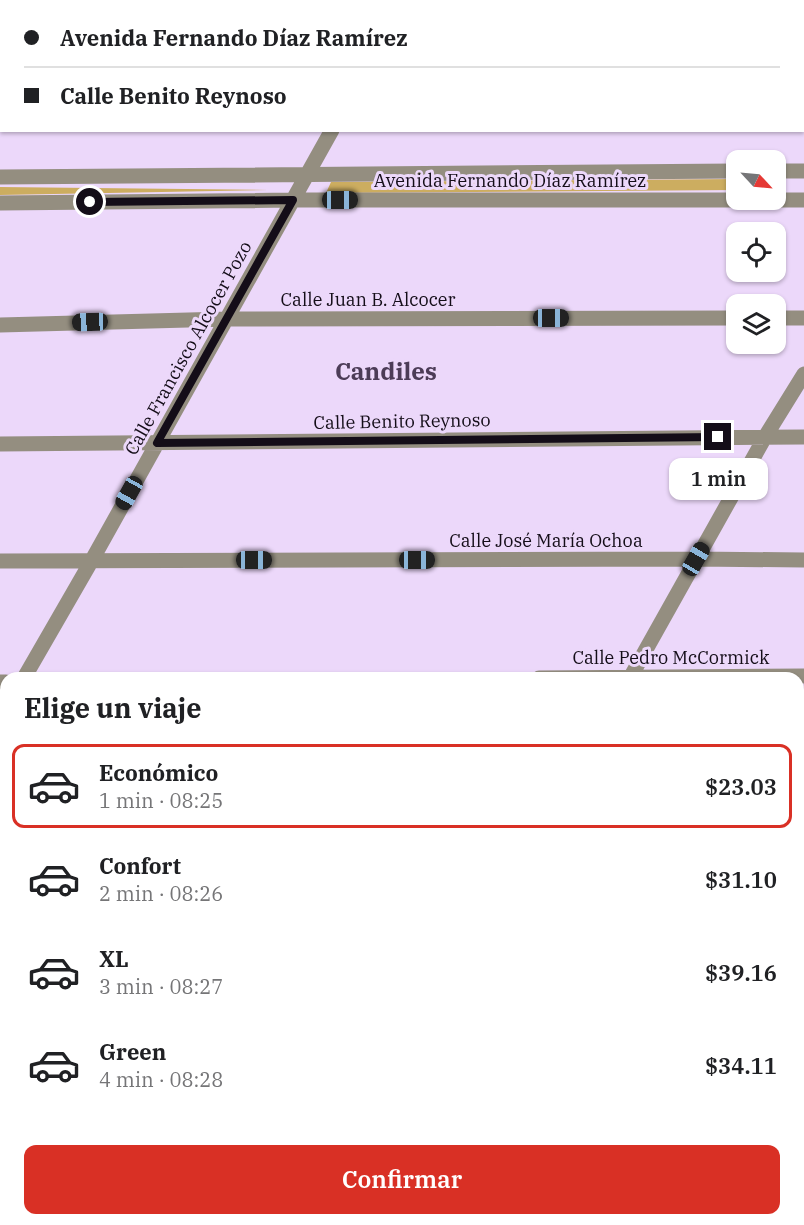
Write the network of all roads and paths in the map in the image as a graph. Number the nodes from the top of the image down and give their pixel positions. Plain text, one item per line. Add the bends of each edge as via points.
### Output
1 (331, 132) edge
2 (726, 171) edge
3 (786, 171) edge
4 (804, 171) edge
5 (306, 176) junction
6 (0, 177) edge
7 (293, 200) junction
8 (804, 200) edge
9 (0, 203) edge
10 (726, 318) edge
11 (786, 318) edge
12 (804, 318) edge
13 (226, 319) junction
14 (0, 325) edge
15 (804, 374) edge
16 (765, 437) junction
17 (804, 437) edge
18 (157, 443) junction
19 (0, 444) edge
20 (696, 559) junction
21 (92, 560) junction
22 (804, 560) edge
23 (0, 561) edge
24 (27, 672) edge
25 (633, 672) edge

1 - 5 street, Calle Francisco Alcocer Pozo
2 - 5 street, Avenida Fernando Díaz Ramírez
3 - 4 street
5 - 6 street, Avenida Fernando Díaz Ramírez
5 - 7 street, Calle Francisco Alcocer Pozo
7 - 8 street, Avenida Fernando Díaz Ramírez
7 - 9 street, Avenida Fernando Díaz Ramírez
7 - 13 street, Calle Francisco Alcocer Pozo
10 - 13 street, Calle Juan B. Alcocer
11 - 12 street
13 - 14 street, Calle Juan B. Alcocer
13 - 18 street, Calle Francisco Alcocer Pozo
15 - 16 street
16 - 17 street, Calle Benito Reynoso
16 - 18 street, Calle Benito Reynoso
16 - 20 street
18 - 19 street, Calle Benito Reynoso
18 - 21 street, Calle Francisco Alcocer Pozo
20 - 21 street, Calle José María Ochoa
20 - 22 street, Calle José María Ochoa
20 - 25 street
21 - 23 street, Calle José María Ochoa
21 - 24 street, Calle Francisco Alcocer Pozo

